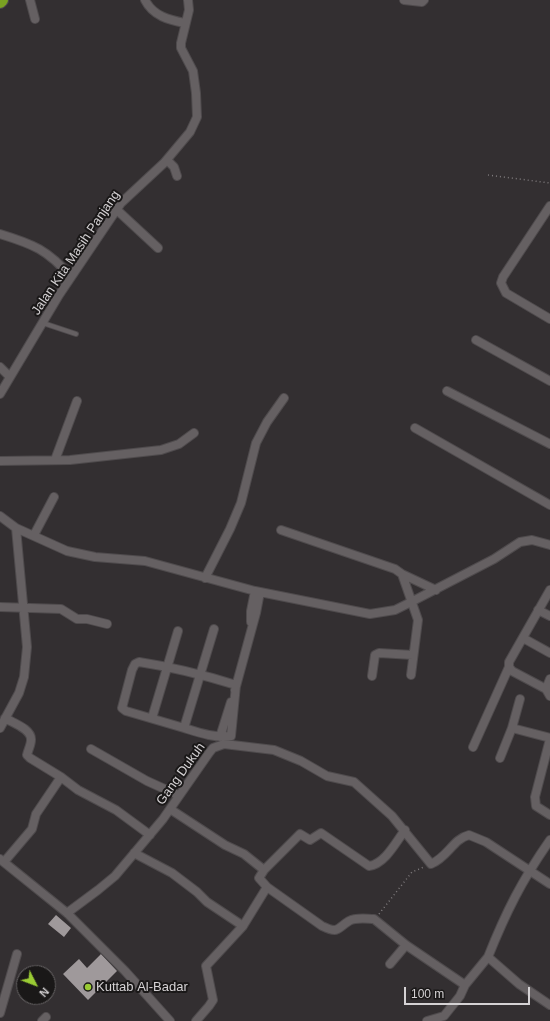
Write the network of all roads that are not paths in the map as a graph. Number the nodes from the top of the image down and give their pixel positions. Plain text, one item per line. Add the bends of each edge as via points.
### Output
1 (30, 0) edge
2 (145, 0) edge
3 (188, 0) edge
4 (404, 0) edge
5 (424, 0) edge
6 (35, 19) dead end
7 (185, 23) junction
8 (167, 160) junction
9 (177, 176) dead end
10 (550, 206) edge
11 (117, 210) junction
12 (0, 234) edge
13 (158, 248) dead end
14 (71, 276) junction
15 (550, 319) edge
16 (43, 323) junction
17 (76, 334) dead end
18 (476, 340) dead end
19 (0, 367) edge
20 (10, 377) junction
21 (550, 381) edge
22 (447, 391) dead end
23 (0, 394) edge
24 (284, 398) dead end
25 (78, 401) dead end
26 (415, 428) dead end
27 (194, 433) dead end
28 (550, 444) edge
29 (55, 460) junction
30 (0, 461) edge
31 (54, 497) dead end
32 (550, 505) edge
33 (0, 516) edge
34 (16, 528) junction
35 (281, 530) dead end
36 (34, 535) junction
37 (550, 545) edge
38 (402, 574) junction
39 (205, 578) junction
40 (436, 590) junction
41 (550, 590) edge
42 (258, 591) junction
43 (411, 602) junction
44 (0, 607) edge
45 (23, 609) junction
46 (538, 610) junction
47 (550, 616) edge
48 (107, 624) dead end
49 (214, 629) dead end
50 (178, 631) dead end
51 (523, 638) junction
52 (550, 653) edge
53 (413, 655) junction
54 (168, 666) junction
55 (509, 667) junction
56 (201, 674) junction
57 (411, 675) dead end
58 (372, 676) dead end
59 (550, 679) edge
60 (236, 686) junction
61 (548, 692) edge
62 (520, 699) dead end
63 (6, 718) junction
64 (152, 718) junction
65 (0, 728) edge
66 (184, 728) junction
67 (512, 728) junction
68 (550, 739) edge
69 (473, 747) dead end
70 (91, 749) dead end
71 (500, 758) dead end
72 (61, 777) junction
73 (178, 795) junction
74 (170, 809) junction
75 (550, 815) edge
76 (405, 830) junction
77 (150, 835) junction
78 (550, 840) edge
79 (134, 853) junction
80 (2, 861) edge
81 (264, 870) junction
82 (528, 871) junction
83 (550, 884) edge
84 (267, 887) junction
85 (67, 913) junction
86 (242, 926) junction
87 (406, 945) junction
88 (17, 954) dead end
89 (488, 957) junction
90 (390, 964) dead end
91 (465, 985) junction
92 (550, 1004) edge
93 (0, 1013) edge
94 (170, 1021) edge
95 (196, 1021) edge
96 (427, 1021) edge

1 - 6 street
2 - 7 street via 154,12 171,21
3 - 7 street, Jalan Kita Masih Panjang via 189,10
4 - 5 street
7 - 8 street, Jalan Kita Masih Panjang via 181,48 193,71 197,112 190,132
8 - 9 street via 174,167
8 - 11 street, Jalan Kita Masih Panjang via 133,190
10 - 15 street via 501,283 506,293
11 - 13 street
11 - 14 street, Jalan Kita Masih Panjang
12 - 14 street via 47,252
14 - 16 street, Jalan Kita Masih Panjang
16 - 17 lane
16 - 20 street, Jalan Kita Masih Panjang
18 - 21 street
19 - 20 street
20 - 23 street, Jalan Kita Masih Panjang
22 - 28 street
24 - 39 street via 256,443 241,503
25 - 29 street
26 - 32 street
27 - 29 street via 179,444 161,450 120,456
29 - 30 street
31 - 36 street
33 - 34 street
34 - 36 street
34 - 45 street
35 - 38 street via 395,569
36 - 39 street via 67,551 145,561
37 - 40 street via 532,540 520,542
38 - 40 street
38 - 43 street
39 - 42 street
40 - 43 street
41 - 46 street
42 - 43 street via 370,614 395,610
42 - 60 street via 252,626
43 - 53 street via 418,620
44 - 45 street
45 - 48 street via 61,609 77,619
45 - 63 street via 27,646 24,677
46 - 47 street
46 - 51 street
49 - 56 street
50 - 54 street
51 - 52 street
51 - 55 street via 509,662
53 - 57 street
53 - 58 street via 375,654
54 - 56 street
54 - 64 street
54 - 64 street via 139,662 132,670 122,708
55 - 61 street
55 - 69 street
56 - 60 street
56 - 66 street
59 - 61 street
60 - 66 street via 231,736 220,737
62 - 67 street
63 - 65 street
63 - 72 street via 30,735 32,741 28,757
64 - 66 street
67 - 68 street
67 - 71 street
68 - 75 street via 535,797 536,806
70 - 73 street via 147,781
72 - 77 street via 78,790 116,810
72 - 80 street via 36,814 32,829
73 - 74 street, Gang Dukuh
73 - 76 street, Gang Dukuh via 213,748 230,743 265,748 282,752 327,776 354,782
74 - 77 street, Gang Dukuh
74 - 81 street via 224,845 244,854
76 - 81 street via 383,858 376,864 367,866 320,833 310,840 300,834
76 - 82 street, Gang Dukuh via 431,864 445,856 459,838 468,835 486,842
77 - 79 street, Gang Dukuh
78 - 82 street
79 - 85 street, Gang Dukuh via 105,885
79 - 86 street via 172,873
80 - 85 street
81 - 84 street via 259,880
82 - 83 street
82 - 89 street via 514,896
84 - 86 street
84 - 87 street via 330,930 340,929 354,919 374,919
85 - 94 street
86 - 95 street via 206,966 213,1000
87 - 90 street
87 - 91 street
88 - 93 street
89 - 91 street
89 - 92 street via 519,984
91 - 96 street via 444,1016

